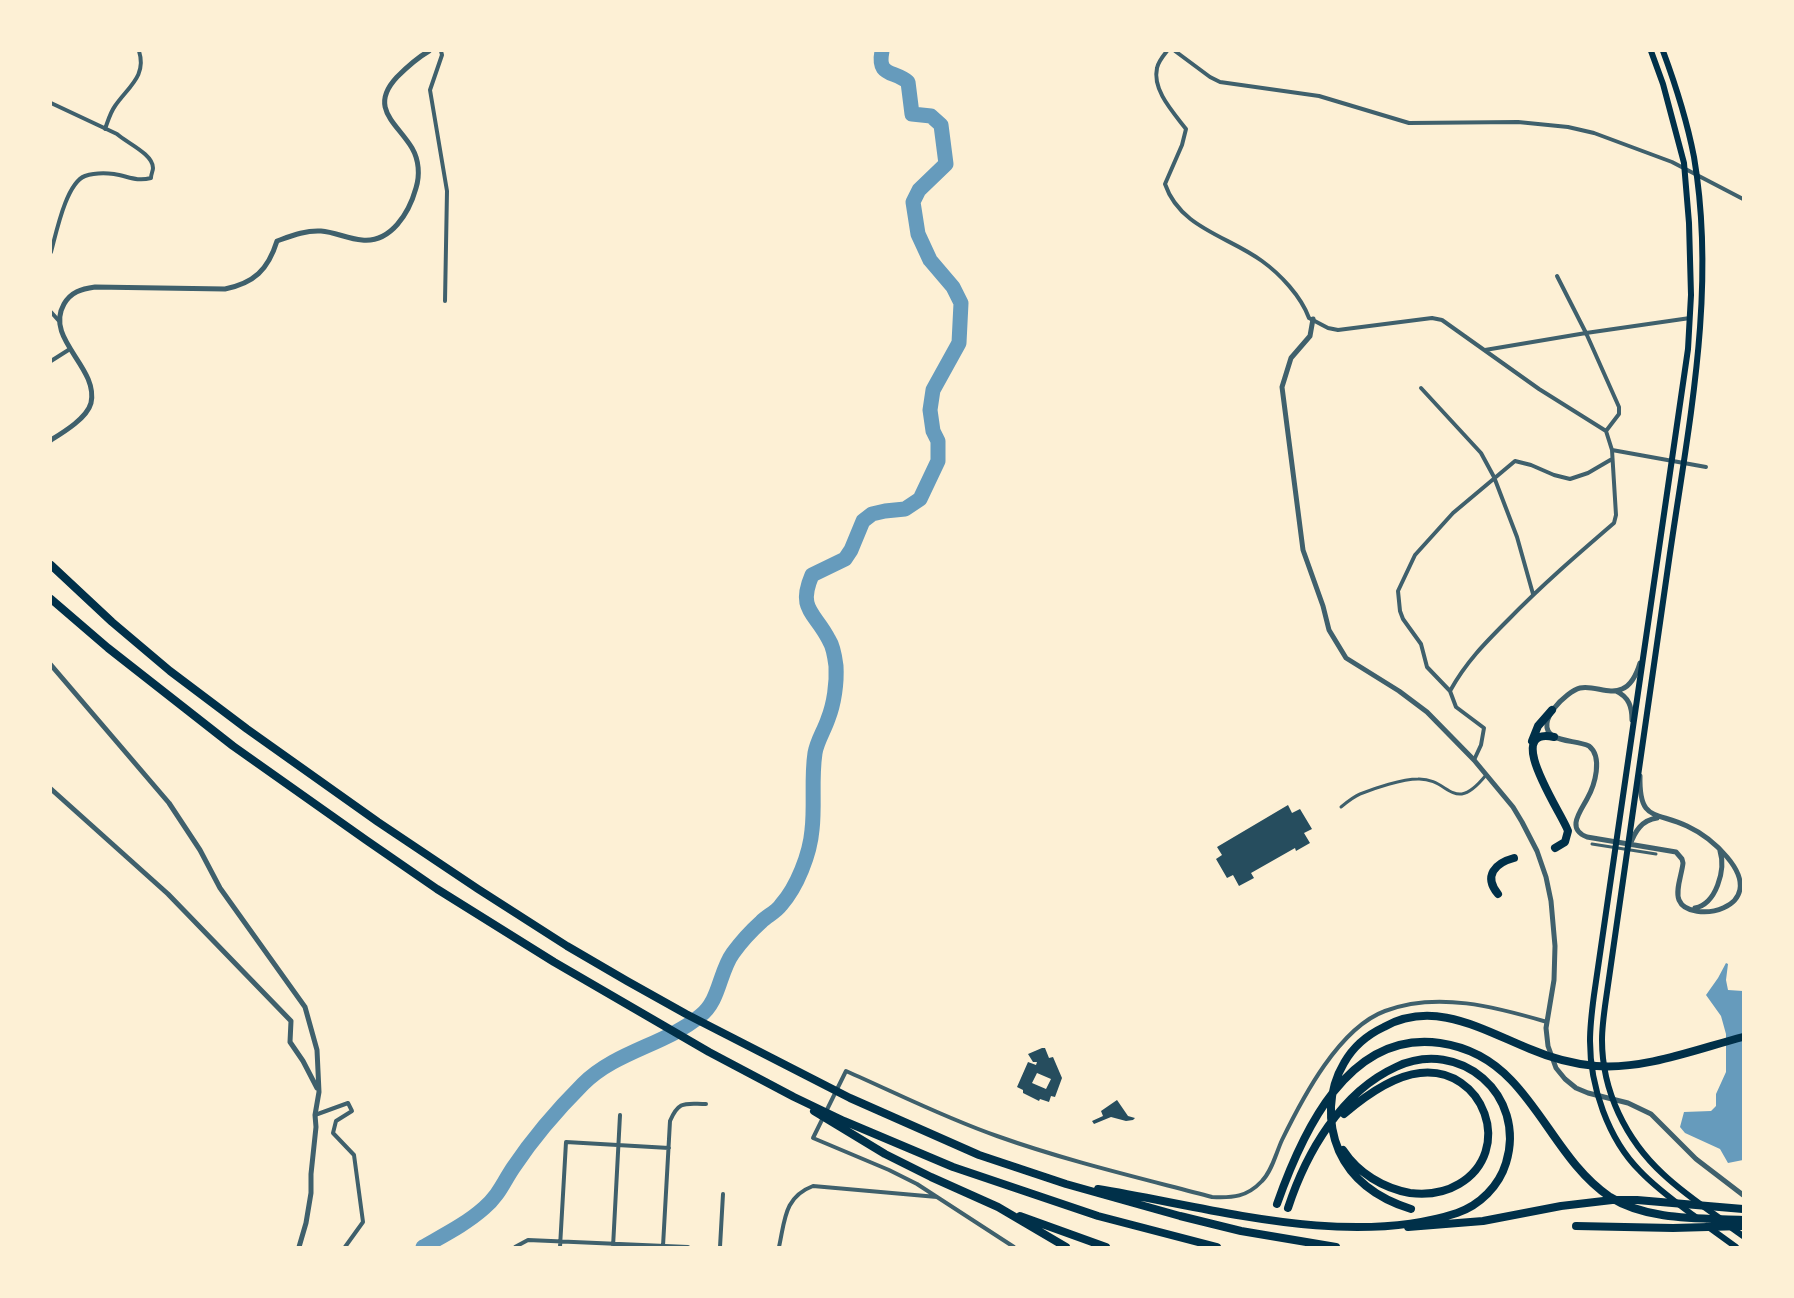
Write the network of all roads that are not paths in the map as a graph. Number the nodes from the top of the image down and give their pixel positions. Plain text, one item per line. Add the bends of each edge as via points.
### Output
1 (139, 51) edge
2 (429, 51) edge
3 (441, 51) edge
4 (1167, 51) edge
5 (1175, 51) edge
6 (1651, 51) edge
7 (1663, 51) edge
8 (51, 103) edge
9 (105, 129) junction
10 (1743, 199) edge
11 (51, 252) edge
12 (1557, 276) dead end
13 (445, 301) dead end
14 (51, 312) edge
15 (1690, 318) junction
16 (1313, 319) junction
17 (60, 321) junction
18 (1586, 333) junction
19 (70, 349) junction
20 (1484, 350) junction
21 (51, 361) edge
22 (1421, 388) dead end
23 (1606, 431) junction
24 (51, 440) edge
25 (1615, 451) junction
26 (1612, 459) junction
27 (1706, 467) dead end
28 (1494, 477) junction
29 (51, 565) edge
30 (1533, 594) junction
31 (51, 599) edge
32 (1648, 621) junction
33 (51, 665) edge
34 (1613, 690) junction
35 (1450, 691) junction
36 (1552, 710) junction
37 (1554, 737) junction
38 (1630, 742) junction
39 (1532, 753) junction
40 (1474, 760) junction
41 (1641, 762) junction
42 (1486, 775) junction
43 (51, 789) edge
44 (1341, 807) dead end
45 (1659, 818) junction
46 (1592, 841) junction
47 (1555, 848) dead end
48 (1719, 850) junction
49 (1656, 854) dead end
50 (1514, 858) dead end
51 (1622, 887) junction
52 (1498, 894) dead end
53 (1690, 909) junction
54 (1547, 1022) junction
55 (1743, 1036) edge
56 (319, 1092) junction
57 (794, 1097) junction
58 (706, 1104) dead end
59 (315, 1115) junction
60 (620, 1115) dead end
61 (1324, 1134) junction
62 (619, 1145) junction
63 (669, 1148) junction
64 (1357, 1173) junction
65 (1066, 1185) junction
66 (723, 1194) dead end
67 (1743, 1195) edge
68 (938, 1197) junction
69 (1277, 1204) dead end
70 (998, 1207) junction
71 (1288, 1208) dead end
72 (1410, 1209) dead end
73 (1743, 1209) edge
74 (1743, 1220) edge
75 (1377, 1226) junction
76 (1576, 1226) dead end
77 (1743, 1226) edge
78 (1743, 1236) edge
79 (561, 1241) junction
80 (613, 1245) edge
81 (663, 1246) edge
82 (299, 1247) edge
83 (345, 1247) edge
84 (515, 1247) edge
85 (560, 1247) edge
86 (688, 1247) edge
87 (720, 1247) edge
88 (779, 1247) edge
89 (1014, 1247) edge
90 (1066, 1247) edge
91 (1106, 1247) edge
92 (1217, 1247) edge
93 (1336, 1247) edge
94 (1736, 1247) edge

1 - 9 street via 139,75 114,107
2 - 17 street via 407,67 386,94 388,117 411,148 419,174 411,201 390,233 364,241 320,231 277,241 272,257 254,278 225,289 95,286 69,297
3 - 13 street via 430,90 447,191
4 - 16 street via 1157,65 1156,78 1168,106 1186,129 1165,184 1167,189 1188,218 1262,261 1286,283
5 - 10 street via 1220,82 1319,96 1409,123 1518,122 1594,133 1672,162
6 - 15 main road via 1684,163
7 - 41 main road via 1694,158 1702,247 1702,307 1692,405
8 - 9 street
9 - 11 street via 150,158 151,178 141,180 103,173 84,176 69,196
12 - 18 street
14 - 17 street
15 - 18 street
15 - 32 main road
16 - 20 street via 1338,330 1432,318 1442,320
16 - 40 street via 1310,336 1291,358 1282,387 1303,550 1329,630 1346,658 1427,712
17 - 19 street
18 - 20 street
18 - 23 street via 1619,407 1619,414
19 - 21 street
19 - 24 street via 87,375 91,403 85,416
20 - 23 street
22 - 28 street via 1481,453
23 - 25 street
25 - 26 street
25 - 27 street
26 - 28 street via 1570,479 1515,461
26 - 30 street via 1614,523
28 - 30 street
28 - 35 street via 1453,513 1415,555 1398,591 1400,612 1421,644 1427,667
29 - 65 highway via 170,671 247,729 378,822 567,946 850,1098 979,1155
30 - 35 street via 1475,653
31 - 57 highway via 233,746 437,889 671,1031
32 - 34 street via 1635,676 1624,688
32 - 38 main road
33 - 56 street via 168,803 220,888 305,1007 317,1050
34 - 36 street via 1578,689
34 - 38 street via 1630,703
35 - 40 street via 1456,707 1484,728
36 - 37 street via 1546,726
36 - 39 highway via 1535,731
37 - 39 highway via 1543,735 1536,739
37 - 46 street via 1589,746 1596,756 1592,788 1576,826
38 - 94 main road via 1592,1016 1590,1040 1597,1090 1618,1143 1631,1161 1666,1194
39 - 47 highway via 1568,831 1565,842
40 - 42 street
41 - 45 street via 1642,799
41 - 51 main road
42 - 44 street via 1468,793 1455,794 1419,779 1358,795
42 - 54 street via 1522,822 1546,877 1555,946
43 - 56 street via 168,894 291,1021 290,1042
45 - 48 street via 1687,826
45 - 51 street via 1648,820 1636,832
46 - 49 street
46 - 53 street via 1676,852 1683,868 1678,896
48 - 53 street via 1721,867 1712,895 1704,905
48 - 53 street via 1738,875 1737,898 1717,911
50 - 52 highway via 1498,865 1493,873 1491,882
51 - 78 main road via 1602,1039 1610,1091 1623,1124 1651,1162
54 - 67 street via 1548,1046 1565,1079 1588,1094 1628,1103 1651,1114 1696,1159
54 - 68 street via 1494,1007 1457,1002 1403,1006 1366,1021 1337,1047 1314,1082 1264,1179 1255,1188 1230,1198 1212,1197 1037,1150 929,1109 846,1071 813,1138 906,1178
55 - 64 highway via 1661,1059 1599,1066 1545,1055 1446,1017 1402,1019 1376,1030 1356,1047 1337,1077 1331,1101 1334,1126
56 - 59 street
57 - 70 highway via 885,1154
57 - 92 highway via 952,1167 1098,1216
58 - 63 street via 682,1104 675,1109 670,1121
59 - 82 street via 311,1193
59 - 83 street via 348,1103 352,1111 336,1121 333,1133 354,1155 363,1222
60 - 62 street
61 - 64 highway via 1370,1095 1398,1079 1421,1073 1441,1074 1460,1082 1482,1106 1488,1125 1487,1146 1479,1166 1453,1187 1441,1192 1406,1192
61 - 71 highway
61 - 75 highway via 1349,1102 1373,1081 1396,1067 1419,1060 1440,1059 1462,1065 1499,1096 1509,1120 1510,1143 1504,1168 1493,1188 1458,1212
62 - 63 street
62 - 79 street via 566,1142
62 - 80 street
63 - 81 street
64 - 72 highway via 1374,1193
65 - 75 highway via 1250,1217
65 - 93 highway via 1241,1231
66 - 87 street
68 - 88 street via 813,1186 790,1202
68 - 89 street
69 - 74 highway via 1314,1121 1352,1071 1398,1046 1435,1042 1459,1046 1501,1070 1579,1168 1609,1196 1654,1213
70 - 90 highway
70 - 91 highway
73 - 75 highway via 1637,1200 1581,1203 1483,1221
76 - 77 highway
79 - 80 street
79 - 84 street via 528,1240
79 - 85 street
80 - 81 street
81 - 86 street

